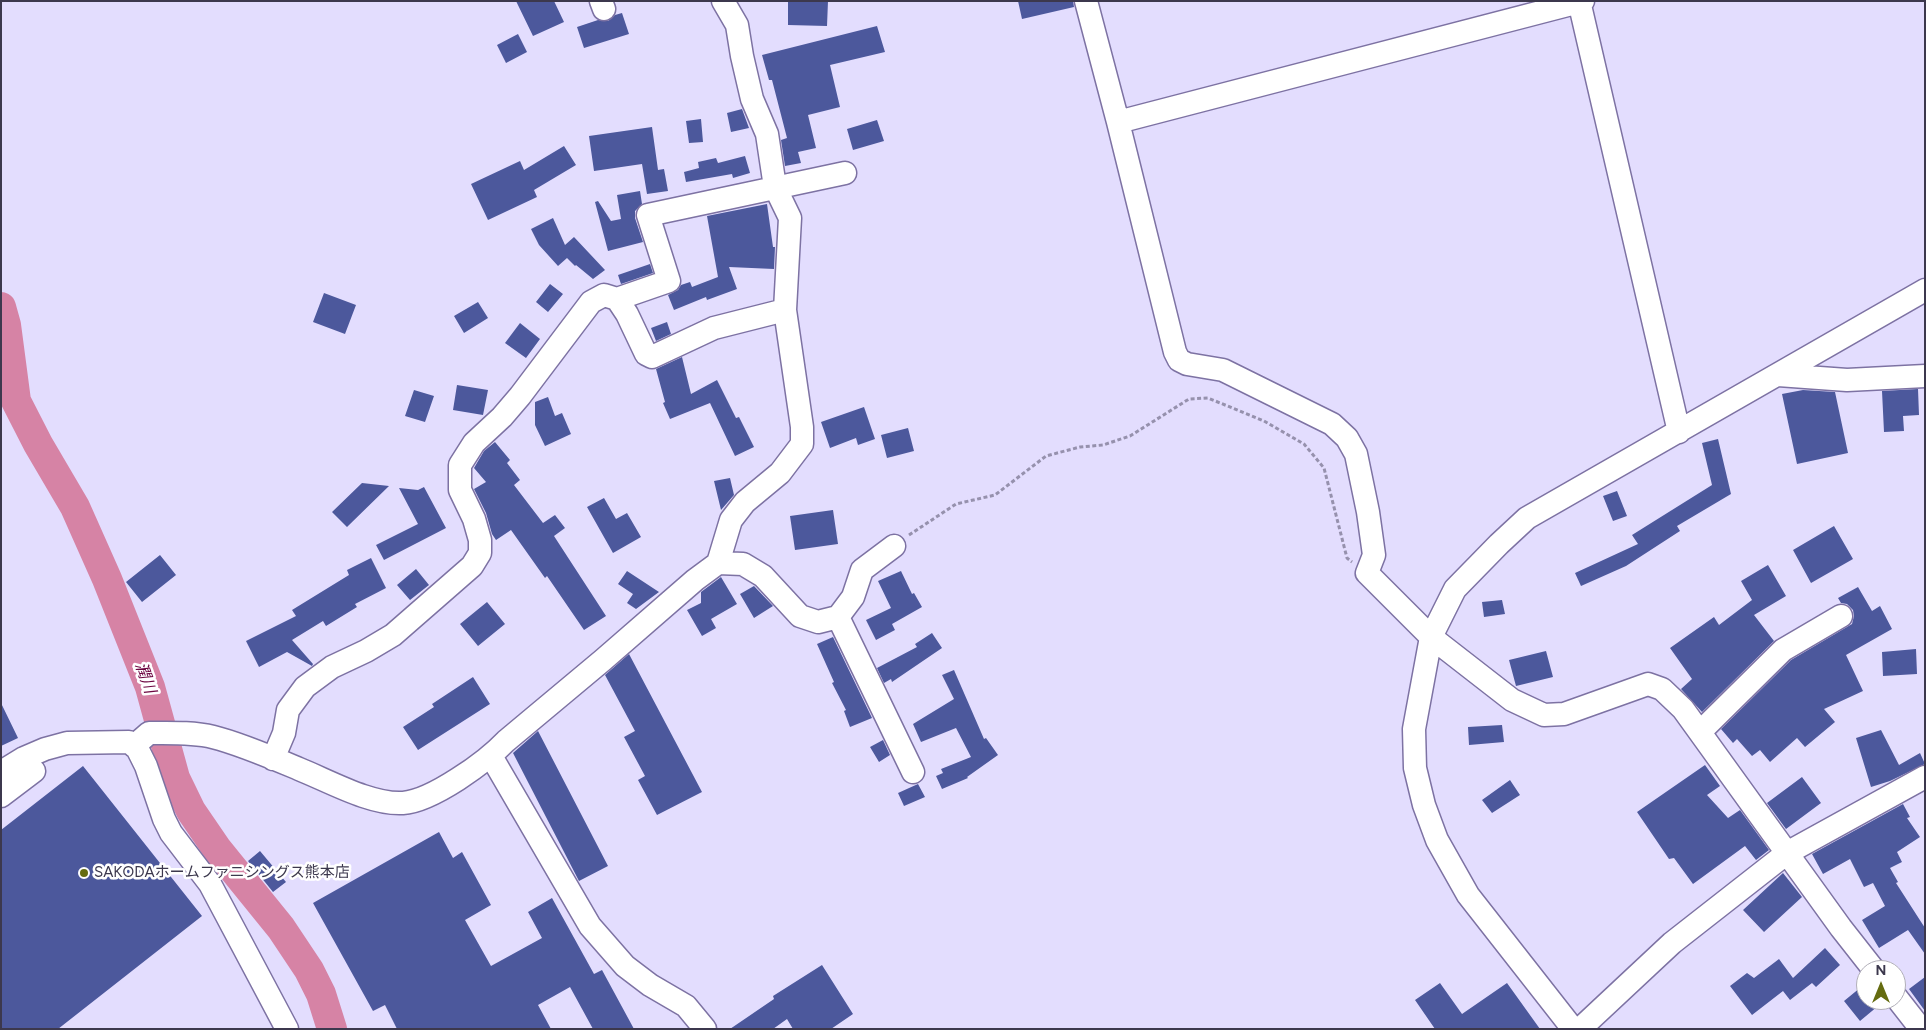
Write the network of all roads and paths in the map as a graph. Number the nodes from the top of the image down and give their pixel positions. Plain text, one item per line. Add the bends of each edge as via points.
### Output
1 (722, 1) edge
2 (1086, 1) edge
3 (1581, 2) edge
4 (1118, 122) junction
5 (845, 173) dead end
6 (776, 187) junction
7 (1925, 290) edge
8 (617, 299) junction
9 (785, 310) junction
10 (1778, 374) junction
11 (1925, 376) edge
12 (1679, 432) junction
13 (894, 546) joint
14 (718, 563) junction
15 (1367, 573) junction
16 (1841, 616) dead end
17 (838, 617) junction
18 (1431, 637) junction
19 (1700, 732) junction
20 (138, 740) junction
21 (492, 756) junction
22 (273, 759) junction
23 (34, 771) dead end
24 (1, 772) edge
25 (913, 772) dead end
26 (1925, 777) edge
27 (1, 796) edge
28 (1787, 853) junction
29 (1866, 960) edge
30 (1906, 1010) edge
31 (287, 1029) edge
32 (705, 1029) edge
33 (1574, 1029) edge
34 (1580, 1029) edge
35 (1921, 1029) edge

1 - 6 street via 737,25 752,99 767,134
2 - 4 street
3 - 4 street
3 - 12 street
4 - 15 street via 1174,352 1187,364 1223,370 1332,424 1347,438 1356,454 1373,547 1374,555
5 - 6 street
6 - 8 street via 648,215 670,281
6 - 9 street via 790,218
7 - 10 street
8 - 9 street via 646,354 652,357 714,328
8 - 22 street via 604,295 591,302 520,396 474,443 460,465 460,490 480,540 480,553 472,566 392,635 332,667 305,687 288,710 284,733
9 - 14 street via 802,444 780,473 745,502 731,520
10 - 11 street via 1847,380
10 - 12 street
12 - 18 street via 1528,518 1456,589
13 - 15 path via 956,504 995,495 1046,456 1080,447 1103,446 1130,436 1189,399 1208,398 1264,421 1304,444 1324,468 1347,558
13 - 17 street via 862,570 853,597
14 - 17 street via 743,564 763,576 800,616 818,622
14 - 21 street via 694,580
15 - 18 street
16 - 19 street via 1783,650
17 - 25 street
18 - 19 street via 1512,700 1544,715 1564,714 1648,684 1662,689
18 - 33 street via 1414,729 1415,768 1424,805 1437,840 1468,895
19 - 28 street
20 - 22 street via 190,733 213,737
20 - 24 street via 67,743 44,749
20 - 31 street via 137,748 171,833 210,884
21 - 22 street via 422,799 403,803 366,796
21 - 32 street via 590,926 625,966 650,986 686,1006
23 - 27 street
26 - 28 street
28 - 29 street
28 - 34 street via 1672,943
30 - 35 street

